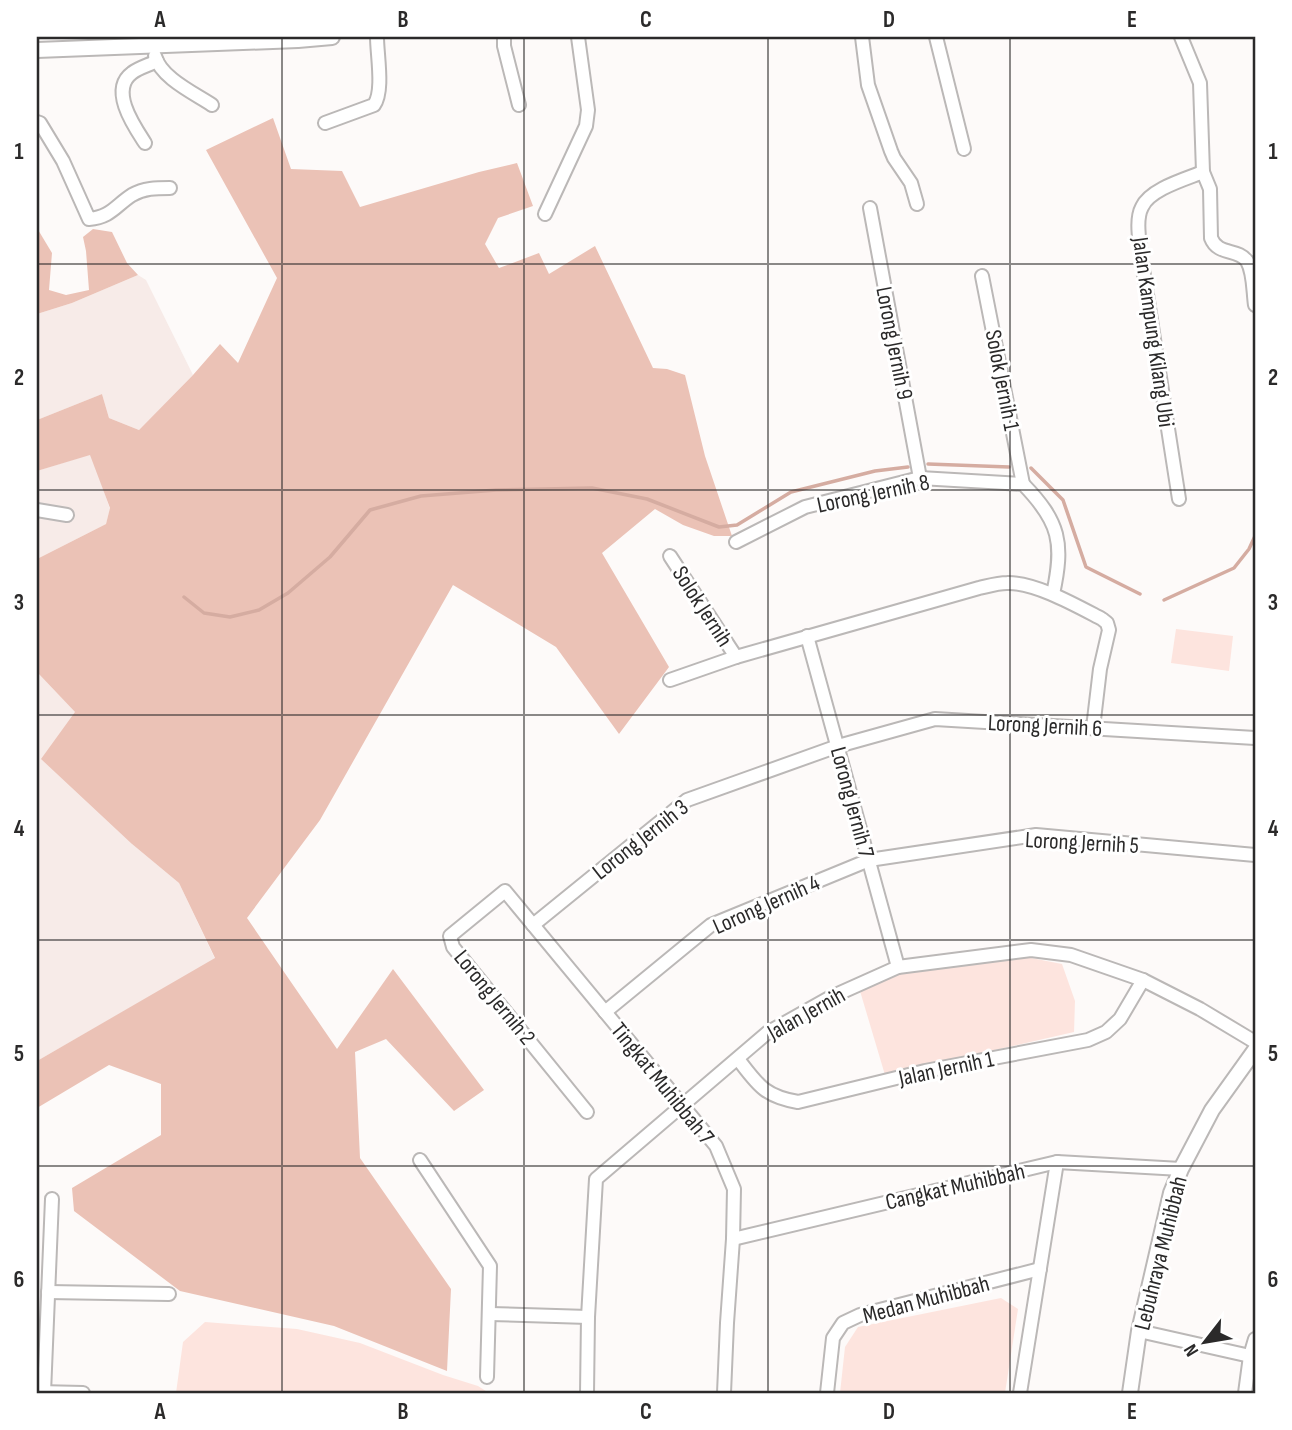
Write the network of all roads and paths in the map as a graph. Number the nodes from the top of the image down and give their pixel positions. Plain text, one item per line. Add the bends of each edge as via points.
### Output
1 (332, 37) edge
2 (377, 37) edge
3 (504, 37) edge
4 (578, 37) edge
5 (862, 37) edge
6 (936, 37) edge
7 (1181, 37) edge
8 (152, 45) junction
9 (37, 50) edge
10 (157, 61) junction
11 (212, 105) dead end
12 (519, 105) dead end
13 (37, 122) edge
14 (325, 123) dead end
15 (145, 143) dead end
16 (964, 149) dead end
17 (1203, 172) junction
18 (170, 188) dead end
19 (917, 204) dead end
20 (870, 208) dead end
21 (545, 214) dead end
22 (982, 276) dead end
23 (1255, 305) edge
24 (920, 478) junction
25 (1023, 484) junction
26 (1179, 499) dead end
27 (37, 510) edge
28 (68, 515) dead end
29 (736, 542) dead end
30 (670, 556) dead end
31 (1053, 594) junction
32 (807, 636) junction
33 (736, 657) junction
34 (670, 680) dead end
35 (1093, 728) junction
36 (1255, 738) edge
37 (838, 746) junction
38 (1255, 855) edge
39 (869, 860) junction
40 (505, 891) joint
41 (533, 925) junction
42 (898, 967) junction
43 (1143, 980) junction
44 (605, 1012) junction
45 (1255, 1042) edge
46 (1255, 1050) edge
47 (738, 1059) junction
48 (682, 1105) junction
49 (587, 1112) dead end
50 (420, 1160) dead end
51 (1057, 1162) junction
52 (1181, 1169) junction
53 (52, 1199) dead end
54 (733, 1239) junction
55 (1040, 1269) junction
56 (48, 1292) junction
57 (169, 1294) dead end
58 (490, 1314) junction
59 (588, 1317) junction
60 (1139, 1331) junction
61 (1255, 1339) edge
62 (1250, 1356) junction
63 (487, 1377) dead end
64 (42, 1393) edge
65 (83, 1393) edge
66 (587, 1393) edge
67 (724, 1393) edge
68 (827, 1393) edge
69 (1020, 1393) edge
70 (1130, 1393) edge
71 (1245, 1393) edge

1 - 8 street
2 - 14 street via 378,100
3 - 12 street
4 - 21 street via 586,126
5 - 19 street via 868,85 891,151 911,183
6 - 16 street
7 - 17 street via 1200,83
8 - 9 street
8 - 10 street
10 - 11 street via 165,73
10 - 15 street via 131,74 124,83 123,100
13 - 18 street via 63,160 89,219 103,218 134,194
17 - 23 street via 1210,189 1211,238 1221,250 1247,262
17 - 26 street, Jalan Kampung Kilang Ubi via 1154,194 1142,206 1139,219
20 - 24 street, Lorong Jernih 9
22 - 25 street, Solok Jernih 1
24 - 25 street, Lorong Jernih 8
24 - 29 street, Lorong Jernih 8 via 805,507
25 - 31 street via 1051,520 1058,539
27 - 28 street
30 - 33 street, Solok Jernih
31 - 32 street via 1007,583
31 - 35 street via 1107,623
32 - 33 street
32 - 37 street, Lorong Jernih 7
33 - 34 street
35 - 36 street, Lorong Jernih 6
35 - 37 street, Lorong Jernih 6 via 935,719
37 - 39 street, Lorong Jernih 7
37 - 41 street, Lorong Jernih 3 via 687,800
38 - 39 street, Lorong Jernih 5 via 1036,835
39 - 42 street, Lorong Jernih 7
39 - 44 street, Lorong Jernih 4 via 711,925
40 - 41 street, Tingkat Muhibbah 7
40 - 49 street, Lorong Jernih 2 via 450,936 453,947
41 - 44 street, Tingkat Muhibbah 7
42 - 43 street, Jalan Jernih via 1031,950 1071,955
42 - 47 street, Jalan Jernih via 766,1033
43 - 45 street, Jalan Jernih
43 - 47 street, Jalan Jernih 1 via 1119,1019 1088,1040 925,1071 798,1102 765,1091
44 - 48 street, Tingkat Muhibbah 7
46 - 52 street, Lebuhraya Muhibbah via 1212,1110
47 - 48 street, Jalan Jernih
48 - 54 street, Tingkat Muhibbah 7 via 716,1146 734,1189
48 - 59 street, Jalan Jernih via 596,1179
50 - 58 street via 491,1266
51 - 52 street, Cangkat Muhibbah
51 - 54 street, Cangkat Muhibbah
51 - 55 street
52 - 60 street, Lebuhraya Muhibbah via 1171,1193
53 - 56 street
54 - 67 street, Tingkat Muhibbah 7
55 - 68 street, Medan Muhibbah via 843,1323 833,1338
55 - 69 street
56 - 57 street
56 - 64 street
58 - 59 street
58 - 63 street
59 - 66 street, Jalan Jernih
60 - 62 street
60 - 70 street, Lebuhraya Muhibbah
61 - 62 street
62 - 71 street
64 - 65 street

